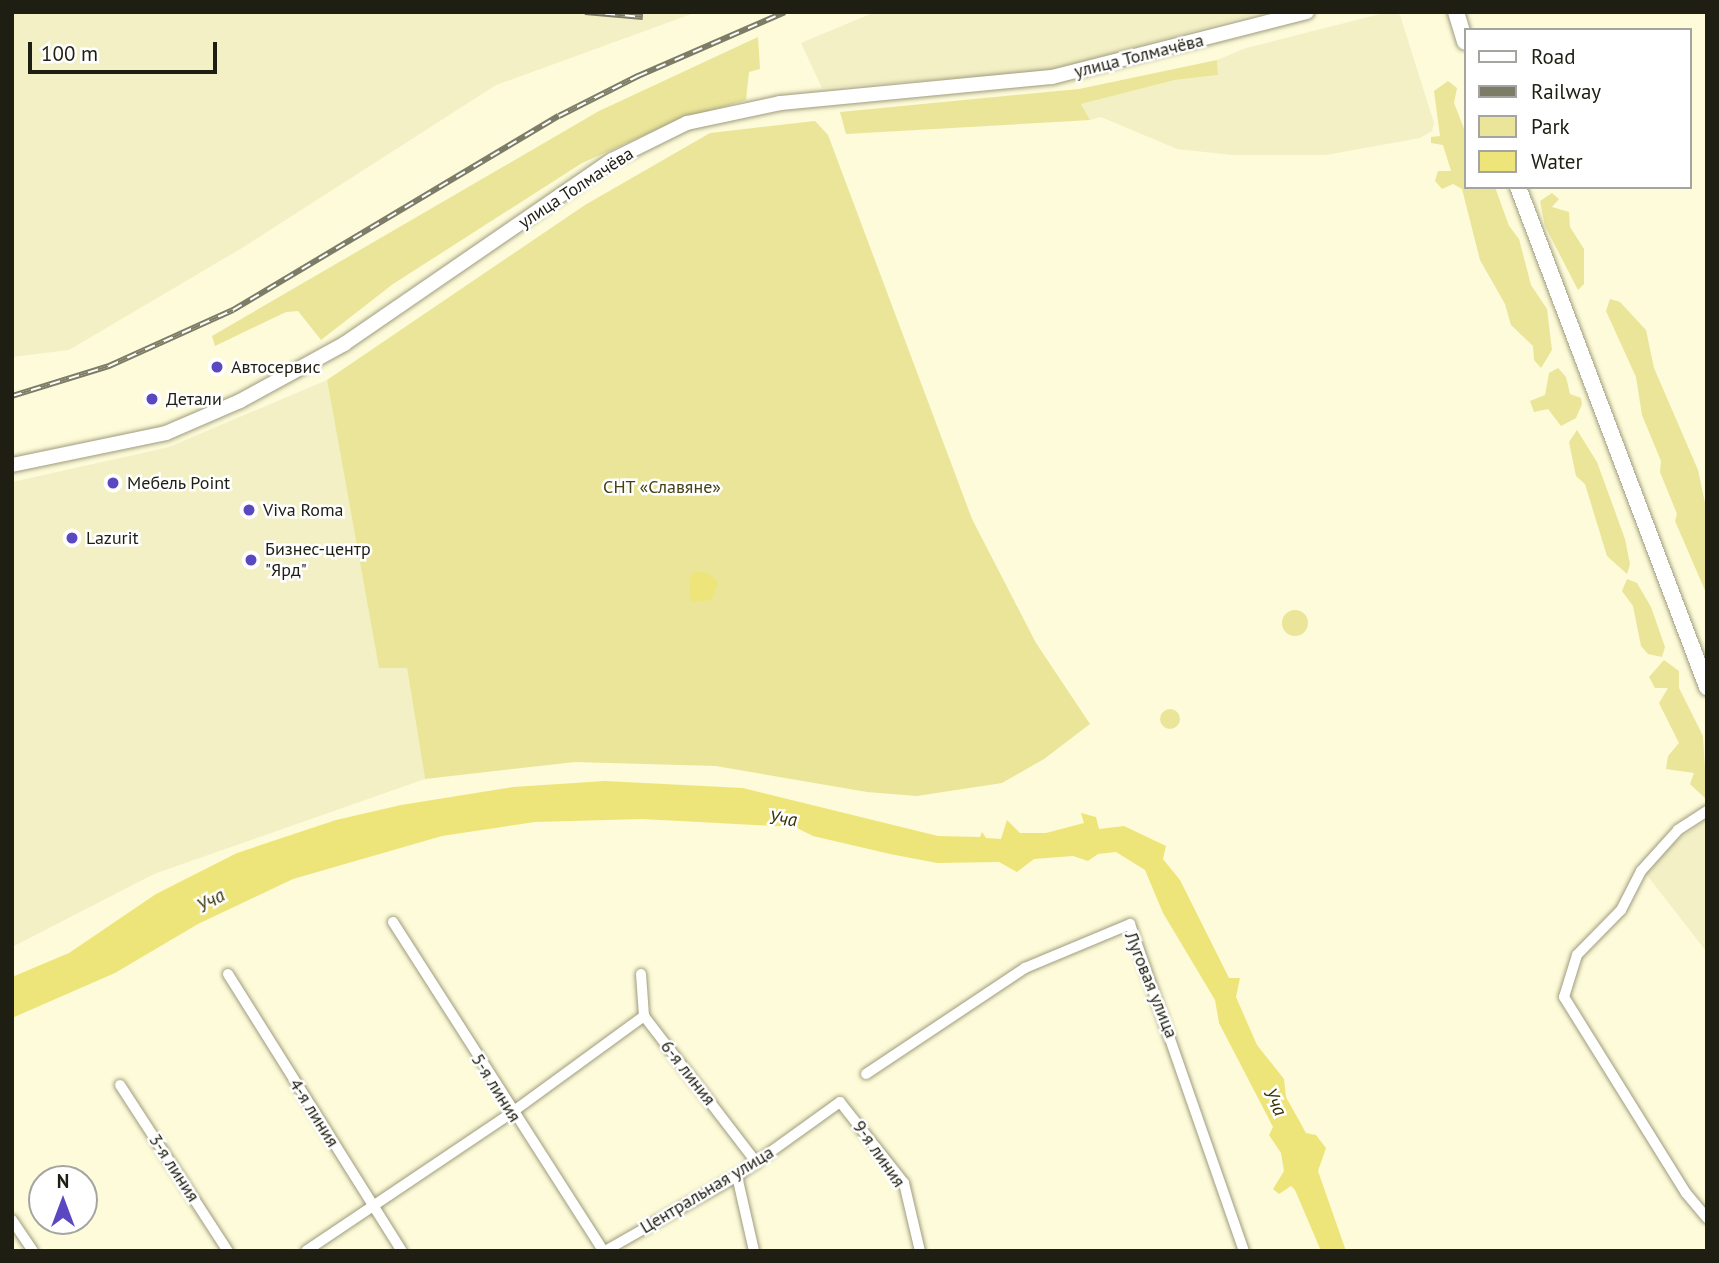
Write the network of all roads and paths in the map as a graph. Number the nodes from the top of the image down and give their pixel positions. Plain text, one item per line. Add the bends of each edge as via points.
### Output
1 (1307, 12) edge
2 (1455, 17) edge
3 (1464, 40) edge
4 (1519, 189) edge
5 (12, 465) edge
6 (1707, 687) edge
7 (1707, 811) edge
8 (393, 922) dead end
9 (228, 974) dead end
10 (640, 974) dead end
11 (644, 1016) junction
12 (866, 1074) dead end
13 (120, 1085) dead end
14 (840, 1102) joint
15 (511, 1113) junction
16 (757, 1163) junction
17 (737, 1176) junction
18 (372, 1206) junction
19 (1707, 1217) edge
20 (12, 1220) edge
21 (33, 1251) edge
22 (228, 1251) edge
23 (306, 1251) edge
24 (402, 1251) edge
25 (604, 1251) edge
26 (754, 1251) edge
27 (920, 1251) edge
28 (1244, 1251) edge

1 - 5 street, улица Толмачёва via 1052,78 767,105 687,123 612,160 344,344 240,401 166,433
2 - 3 main road
4 - 6 main road
7 - 19 street via 1678,830 1641,871 1621,910 1577,956 1564,998 1686,1193
8 - 15 street, 5-я линия
9 - 18 street, 4-я линия
10 - 11 street
11 - 15 street
11 - 16 street, 6-я линия
12 - 28 street, Луговая улица via 1026,968 1130,924
13 - 22 street, 3-я линия
14 - 16 street, Центральная улица
14 - 27 street, 9-я линия via 904,1183
15 - 18 street
15 - 25 street, 5-я линия
16 - 17 street, Центральная улица
17 - 25 street, Центральная улица
17 - 26 street
18 - 23 street
18 - 24 street, 4-я линия
20 - 21 street

